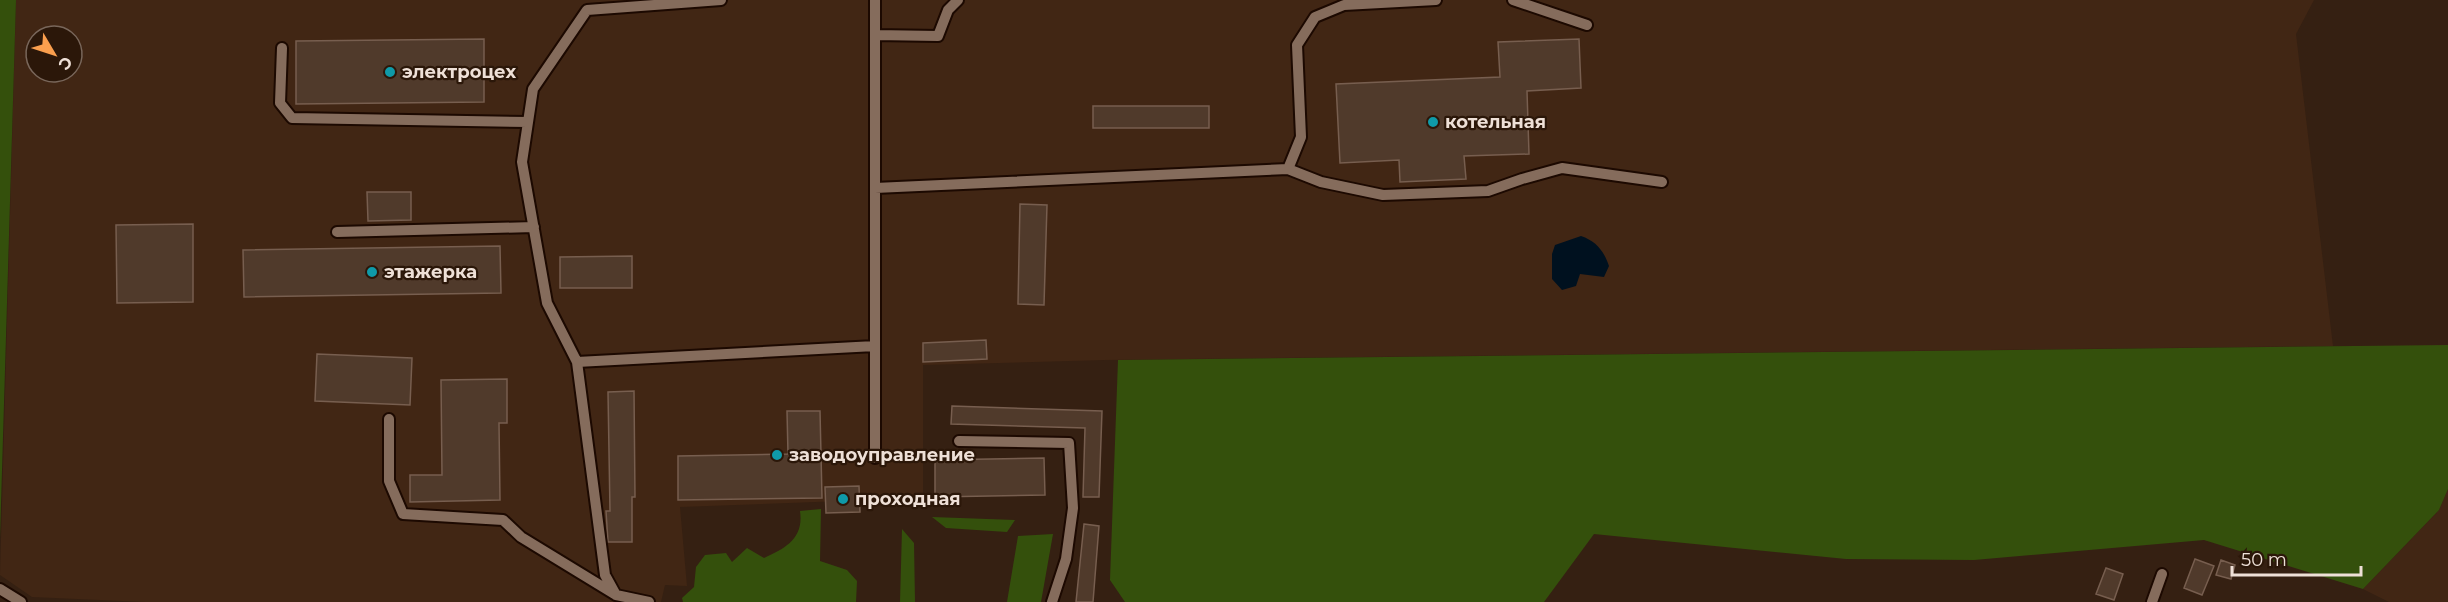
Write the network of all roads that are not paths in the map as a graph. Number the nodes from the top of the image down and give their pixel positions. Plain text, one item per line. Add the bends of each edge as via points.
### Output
1 (721, 0) edge
2 (875, 0) edge
3 (958, 0) edge
4 (1436, 0) edge
5 (1513, 0) edge
6 (1587, 25) dead end
7 (875, 35) junction
8 (282, 48) dead end
9 (528, 122) junction
10 (1288, 169) junction
11 (1662, 182) dead end
12 (875, 188) junction
13 (534, 227) junction
14 (337, 232) dead end
15 (875, 346) junction
16 (577, 362) junction
17 (389, 419) dead end
18 (959, 441) dead end
19 (875, 458) dead end
20 (2162, 574) dead end
21 (0, 589) edge
22 (616, 595) junction
23 (21, 602) edge
24 (649, 602) edge
25 (1052, 602) edge
26 (2152, 602) edge

1 - 9 lane via 586,10 532,89
2 - 7 lane
3 - 7 lane via 948,10 938,36
4 - 10 lane via 1344,5 1315,17 1298,45 1301,137
5 - 6 lane
7 - 12 lane
8 - 9 lane via 280,103 292,118
9 - 13 lane via 522,162
10 - 11 lane via 1321,182 1383,195 1488,191 1562,168
10 - 12 lane
12 - 15 lane
13 - 14 lane
13 - 16 lane via 547,303
15 - 16 lane
15 - 19 lane
16 - 22 lane via 605,576
17 - 22 lane via 389,481 403,514 503,520 521,537
18 - 25 lane via 1069,443 1073,508 1066,559
20 - 26 lane
21 - 23 lane
22 - 24 lane

